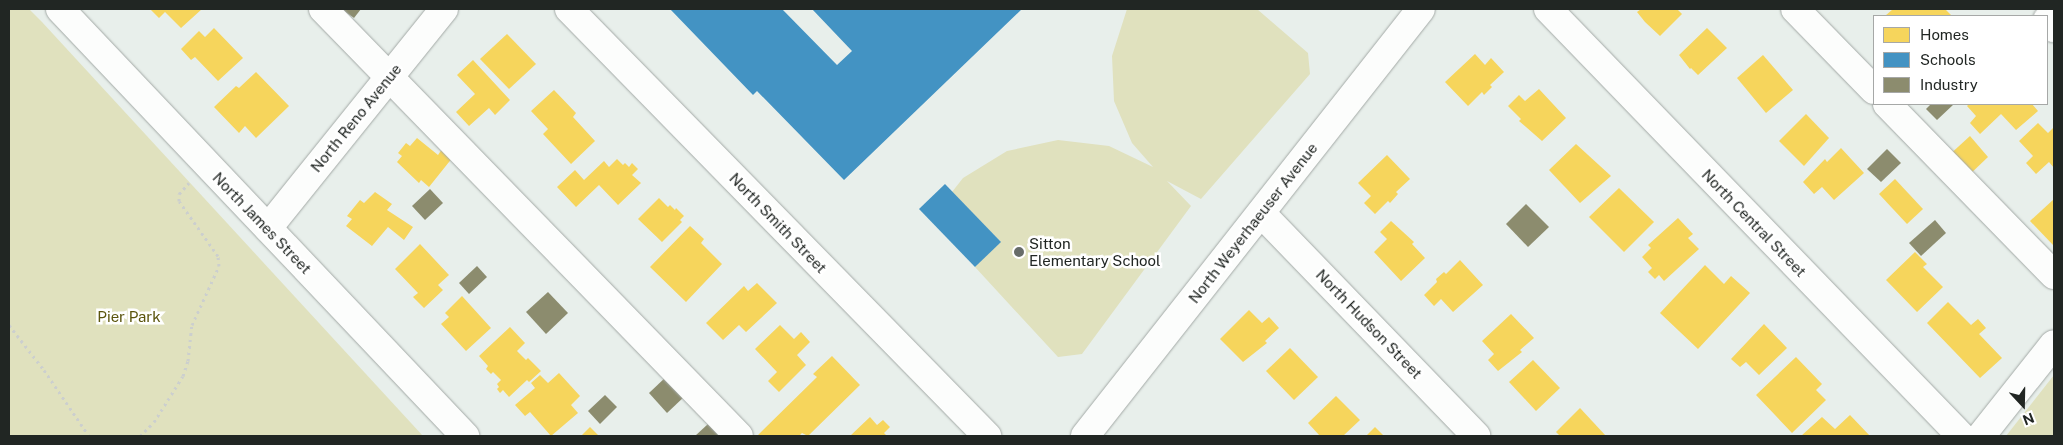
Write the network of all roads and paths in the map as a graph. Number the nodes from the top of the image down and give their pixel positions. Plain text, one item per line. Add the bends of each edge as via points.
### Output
1 (60, 9) edge
2 (323, 9) edge
3 (444, 9) edge
4 (570, 9) edge
5 (1421, 9) edge
6 (1548, 9) edge
7 (1795, 9) edge
8 (389, 78) junction
9 (1873, 89) edge
10 (1889, 105) edge
11 (207, 164) junction
12 (1261, 213) junction
13 (268, 228) junction
14 (2054, 275) edge
15 (9, 326) edge
16 (2054, 344) edge
17 (89, 436) edge
18 (140, 436) edge
19 (465, 436) edge
20 (739, 436) edge
21 (987, 436) edge
22 (1085, 436) edge
23 (1476, 436) edge
24 (1961, 436) edge
25 (1981, 436) edge

1 - 11 street, North James Street
2 - 8 street
3 - 8 street, North Reno Avenue
4 - 21 street, North Smith Street
5 - 12 street, North Weyerhaeuser Avenue
6 - 24 street, North Central Street
7 - 9 street
8 - 13 street, North Reno Avenue
8 - 20 street
10 - 14 street
11 - 13 street, North James Street
11 - 18 path via 184,187 178,201 218,256 219,266 192,325 183,376 154,422
12 - 22 street, North Weyerhaeuser Avenue
12 - 23 street, North Hudson Street
13 - 19 street, North James Street
15 - 17 path
16 - 25 street

